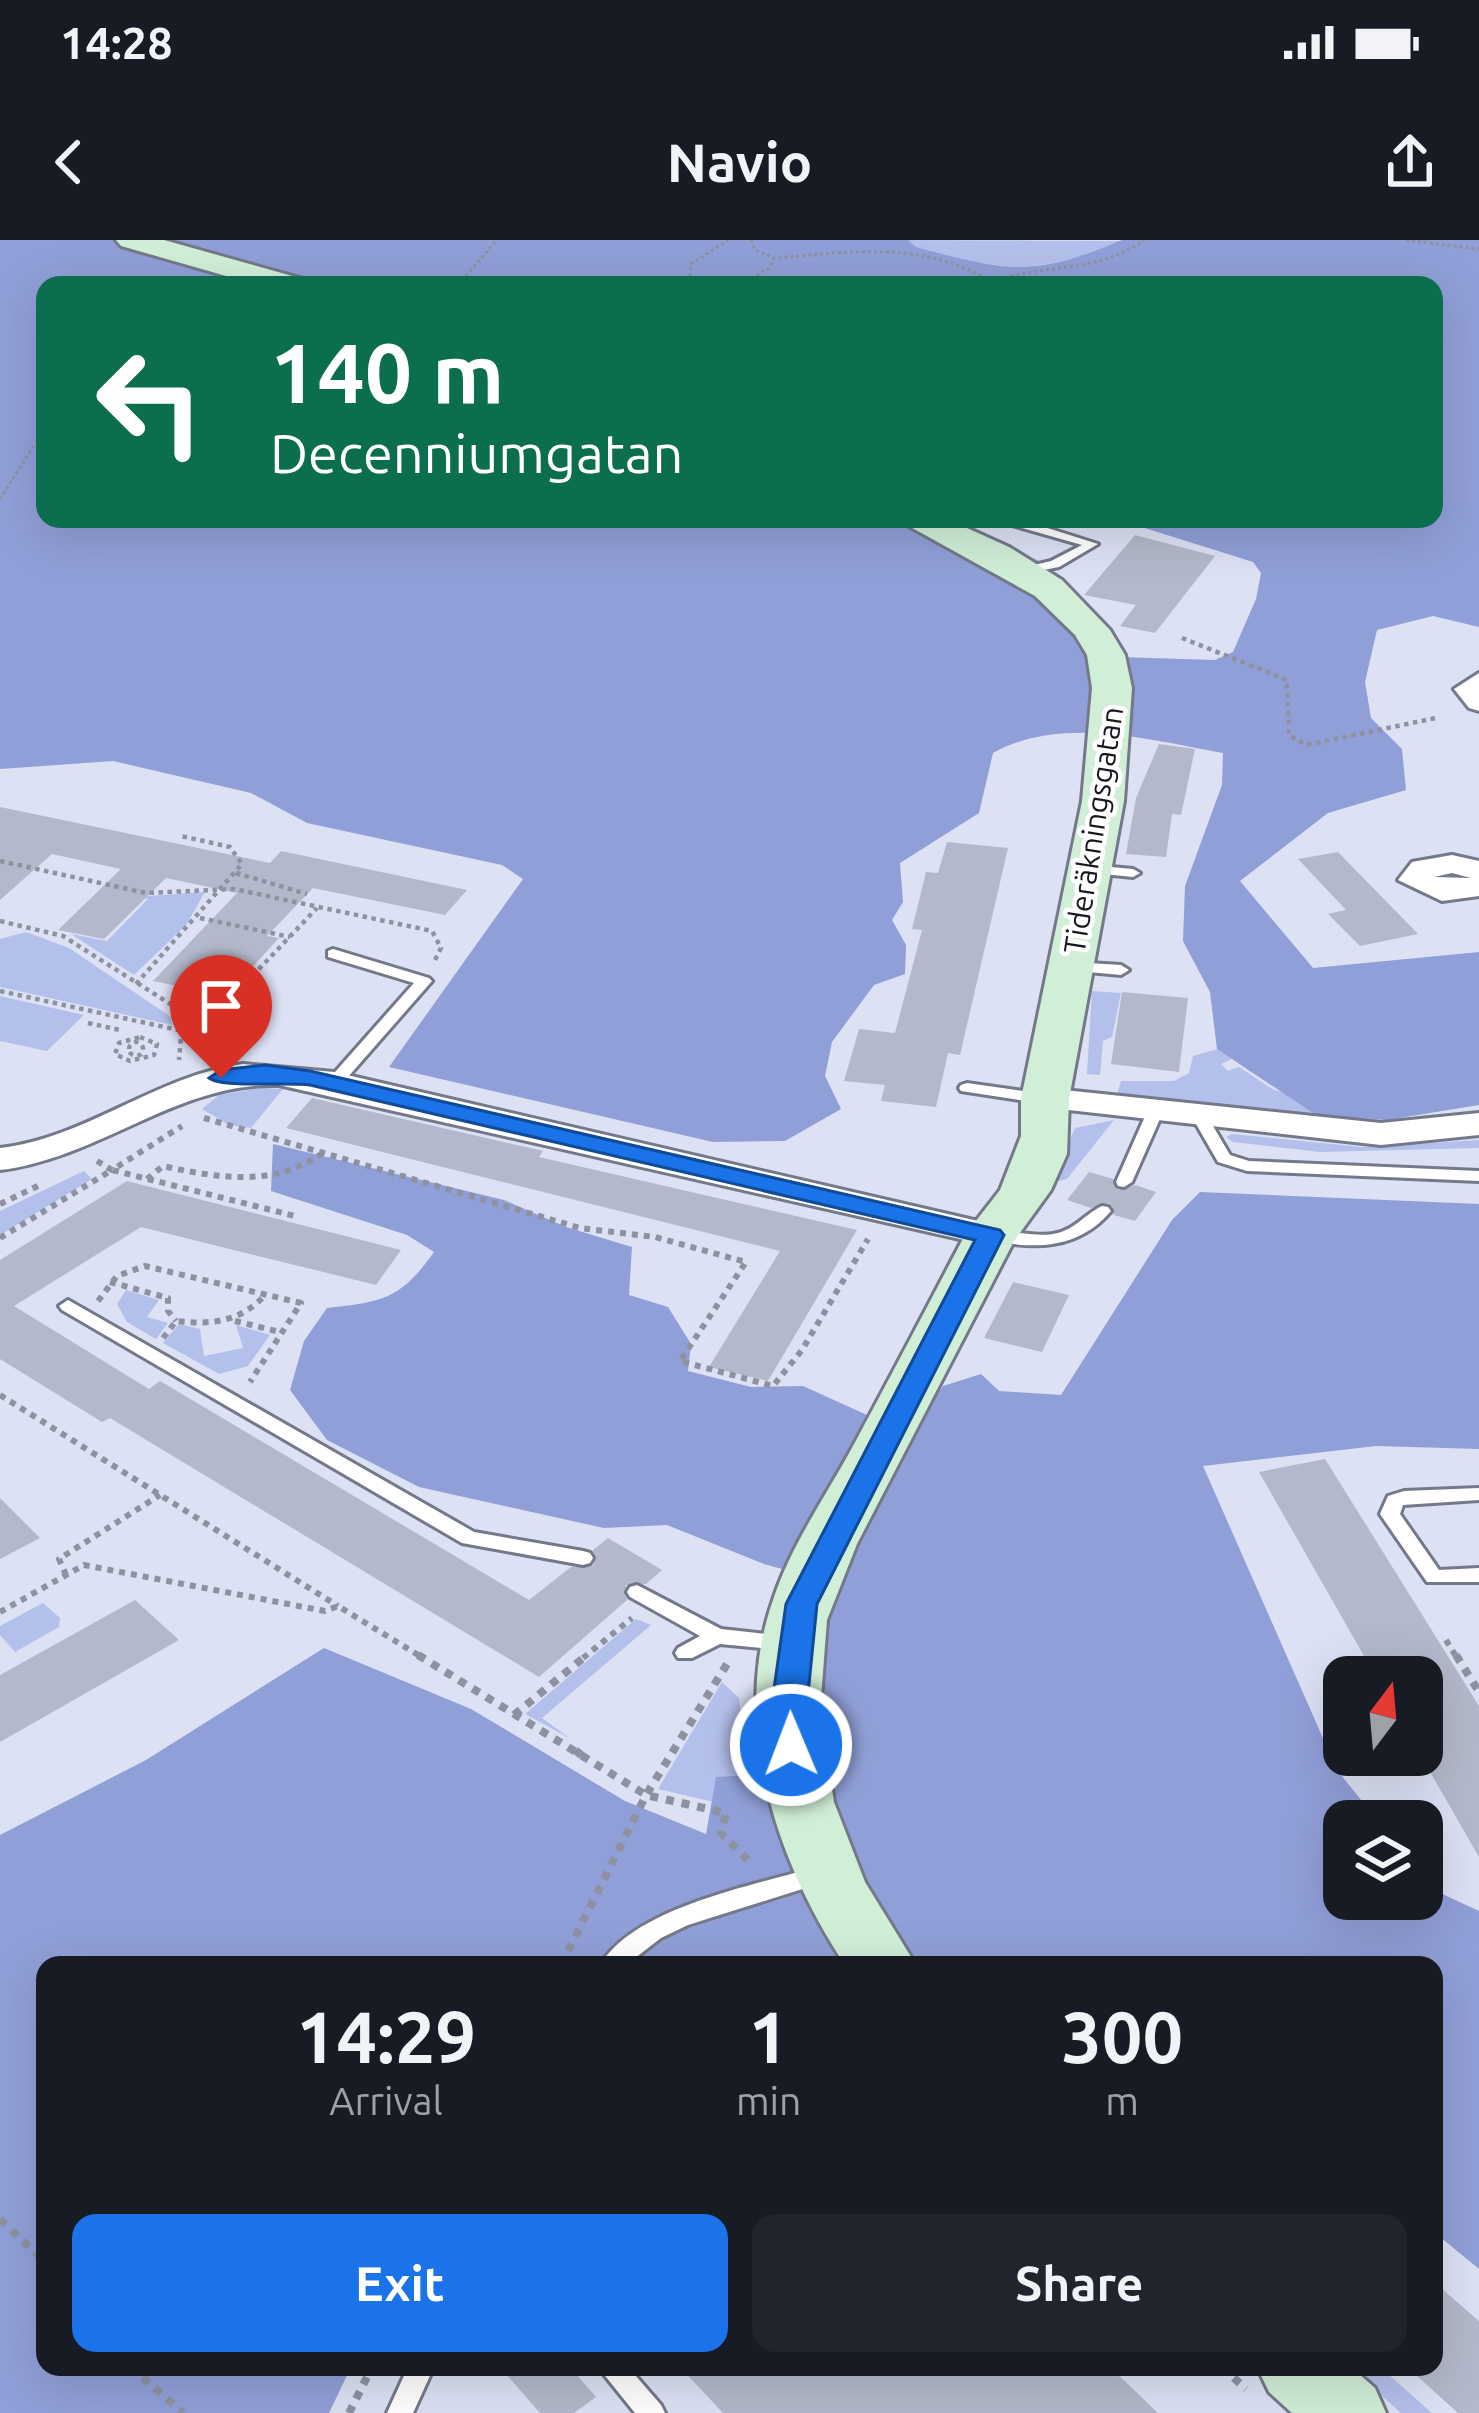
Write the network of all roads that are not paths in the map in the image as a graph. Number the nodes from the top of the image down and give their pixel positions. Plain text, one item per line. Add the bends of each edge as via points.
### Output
1 (131, 240) edge
2 (260, 276) edge
3 (932, 528) edge
4 (1037, 528) edge
5 (1022, 572) junction
6 (1479, 682) edge
7 (1479, 702) edge
8 (1479, 870) edge
9 (1479, 886) edge
10 (333, 954) dead end
11 (1072, 967) junction
12 (1121, 970) dead end
13 (334, 1083) junction
14 (968, 1088) dead end
15 (1045, 1100) junction
16 (1155, 1112) junction
17 (1200, 1117) junction
18 (1479, 1124) edge
19 (0, 1159) edge
20 (1479, 1176) edge
21 (1124, 1182) dead end
22 (1102, 1211) dead end
23 (991, 1235) junction
24 (68, 1306) dead end
25 (1479, 1494) edge
26 (584, 1558) dead end
27 (1479, 1576) edge
28 (637, 1592) dead end
29 (793, 1644) junction
30 (801, 1881) junction
31 (620, 1956) edge
32 (873, 1956) edge
33 (417, 2376) edge
34 (619, 2376) edge
35 (1306, 2376) edge
36 (400, 2413) edge
37 (652, 2413) edge
38 (1346, 2413) edge

1 - 2 street
3 - 5 street, Tideräkningsgatan
4 - 5 lane via 1092,544
5 - 11 street, Tideräkningsgatan via 1089,626 1114,677 1111,871
6 - 7 street via 1468,693
8 - 9 street via 1452,864 1423,869 1414,880 1442,891
10 - 13 lane via 424,981
11 - 12 lane
11 - 15 street, Tideräkningsgatan
13 - 19 street via 257,1073 184,1088 79,1144
13 - 23 street
14 - 15 lane
15 - 16 street
15 - 23 street, Tideräkningsgatan via 1051,1123 1028,1184
16 - 17 street
16 - 21 lane
17 - 18 street via 1381,1134
17 - 20 lane via 1224,1159 1247,1166
22 - 23 lane via 1092,1224 1045,1244
23 - 29 street, Tideräkningsgatan via 823,1557
24 - 26 lane via 469,1538
25 - 27 lane via 1405,1498 1390,1514 1434,1577
28 - 29 lane via 708,1643
29 - 30 street, Tideräkningsgatan via 788,1723 802,1803
30 - 31 lane via 639,1938
30 - 32 street, Tideräkningsgatan
33 - 36 lane
34 - 37 lane
35 - 38 street

